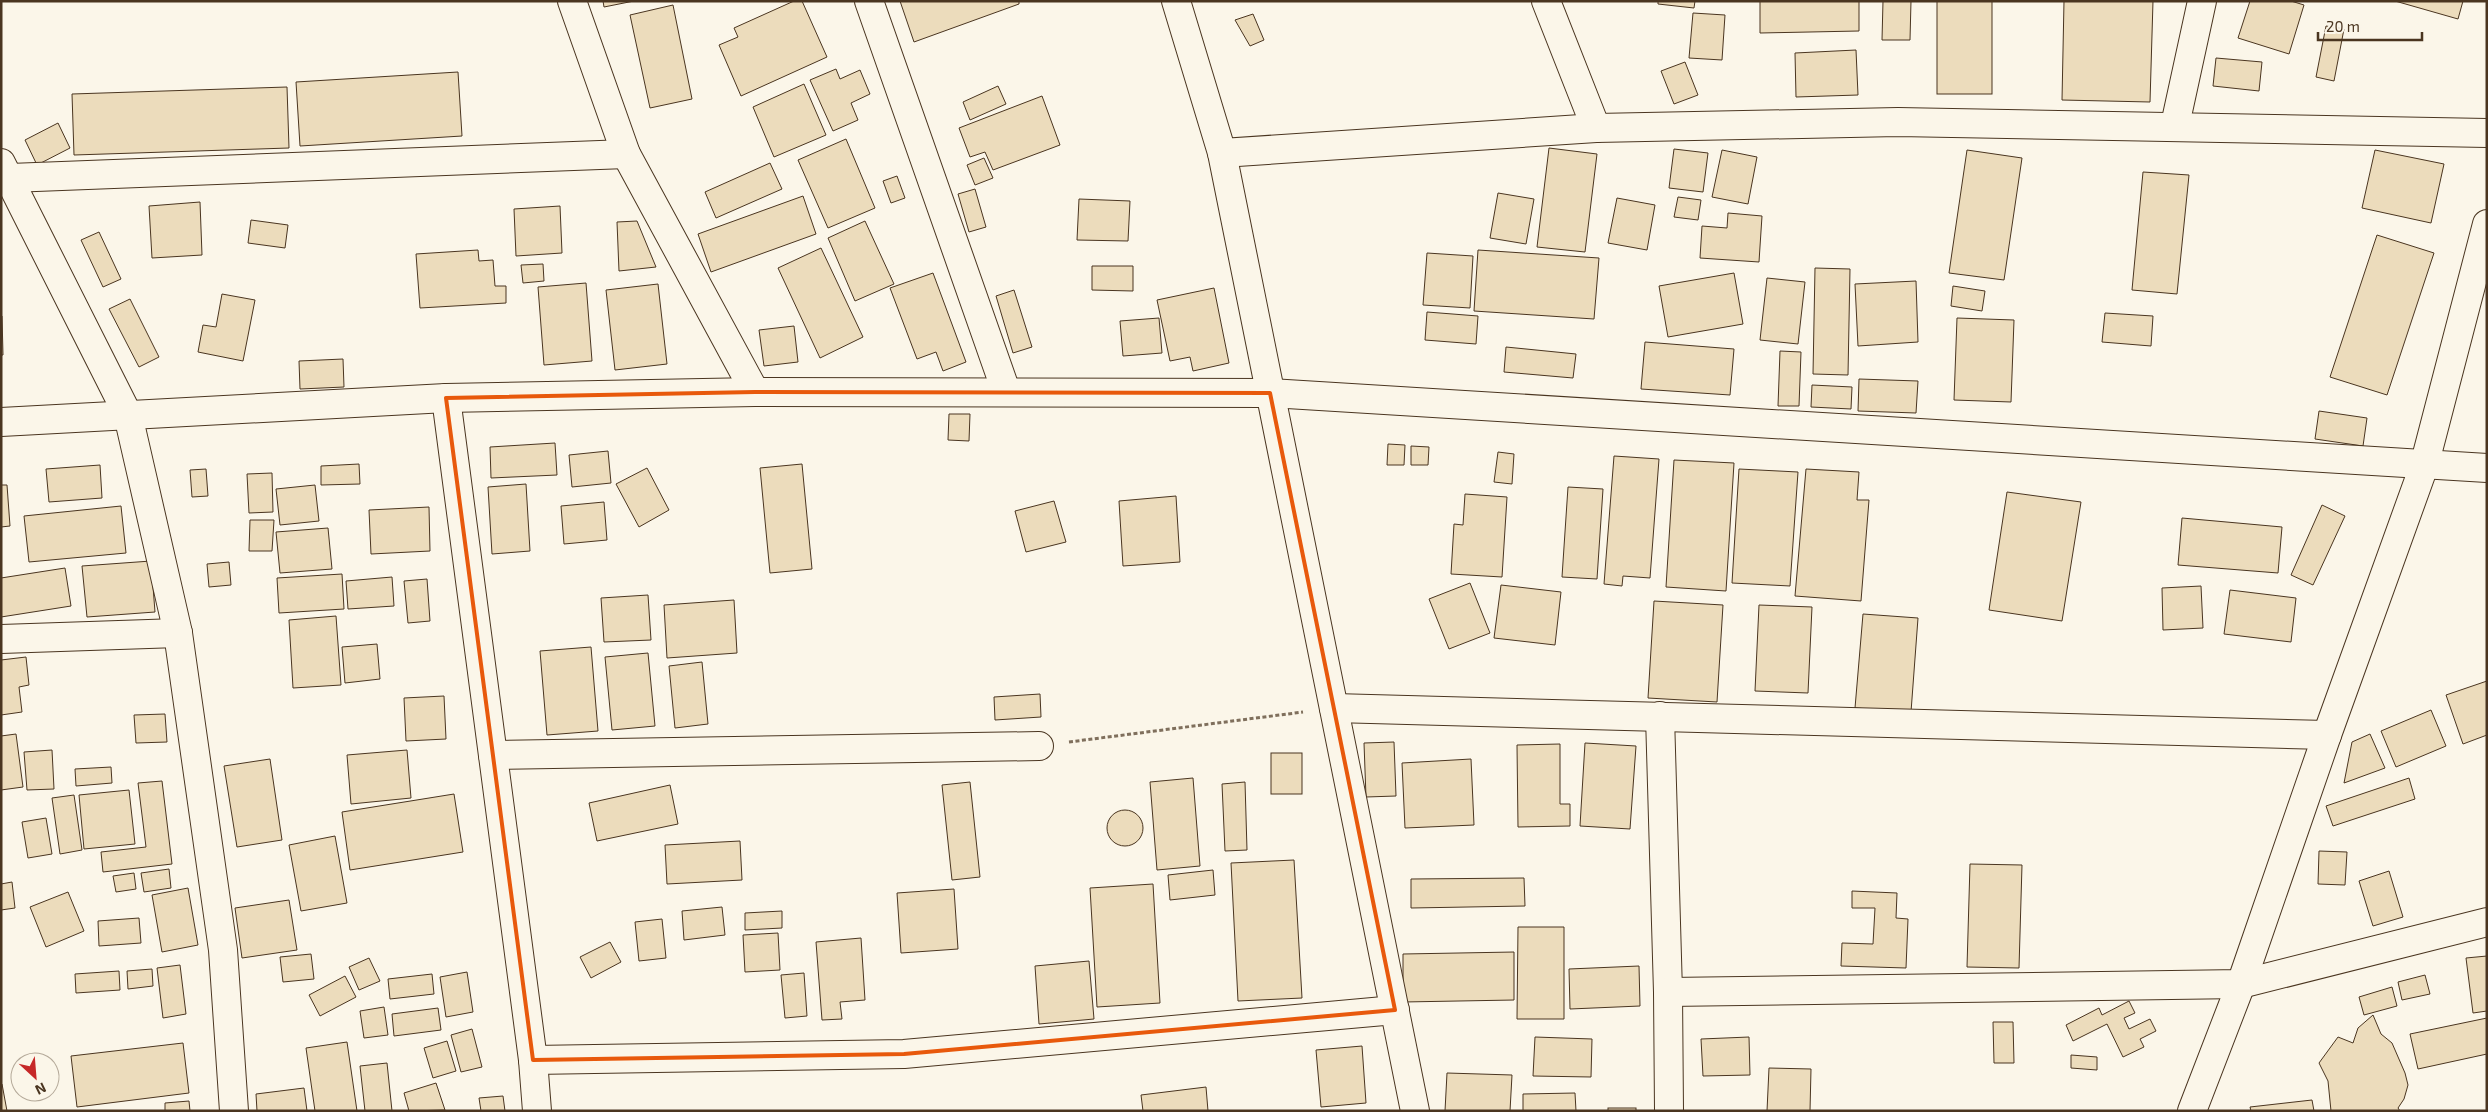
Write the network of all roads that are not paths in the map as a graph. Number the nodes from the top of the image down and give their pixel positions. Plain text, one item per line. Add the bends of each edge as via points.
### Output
1 (572, 1) edge
2 (869, 1) edge
3 (1176, 1) edge
4 (1546, 1) edge
5 (2202, 1) edge
6 (2175, 125) junction
7 (1596, 128) junction
8 (2487, 133) edge
9 (1222, 153) junction
10 (626, 154) junction
11 (6, 171) edge
12 (2487, 224) edge
13 (1006, 391) junction
14 (756, 392) junction
15 (1270, 393) junction
16 (446, 398) junction
17 (128, 415) junction
18 (1, 422) edge
19 (2424, 466) junction
20 (2487, 468) edge
21 (178, 633) junction
22 (1, 639) edge
23 (1334, 708) junction
24 (1660, 716) junction
25 (2326, 735) junction
26 (1040, 746) road end
27 (493, 755) junction
28 (2487, 922) edge
29 (2241, 984) junction
30 (1668, 992) junction
31 (1395, 1010) junction
32 (533, 1060) junction
33 (234, 1111) edge
34 (537, 1111) edge
35 (1415, 1111) edge
36 (1669, 1111) edge
37 (2192, 1111) edge

1 - 10 street
2 - 13 street
3 - 9 street
4 - 7 street
5 - 6 street
6 - 7 street via 1898,122
6 - 8 street
7 - 9 street
9 - 15 street
10 - 11 street
10 - 14 street
11 - 17 street
12 - 19 street
13 - 14 street
13 - 15 street
14 - 16 street
15 - 19 street
15 - 23 street
16 - 17 street
16 - 27 street
17 - 18 street
17 - 21 street
19 - 20 street
19 - 25 street
21 - 22 street
21 - 33 street via 223,950
23 - 24 street
23 - 31 street
24 - 25 street
24 - 30 street
25 - 29 street
26 - 27 street
27 - 32 street
28 - 29 street
29 - 30 street
29 - 37 street
30 - 36 street
31 - 32 street via 904,1054
31 - 35 street
32 - 34 street

